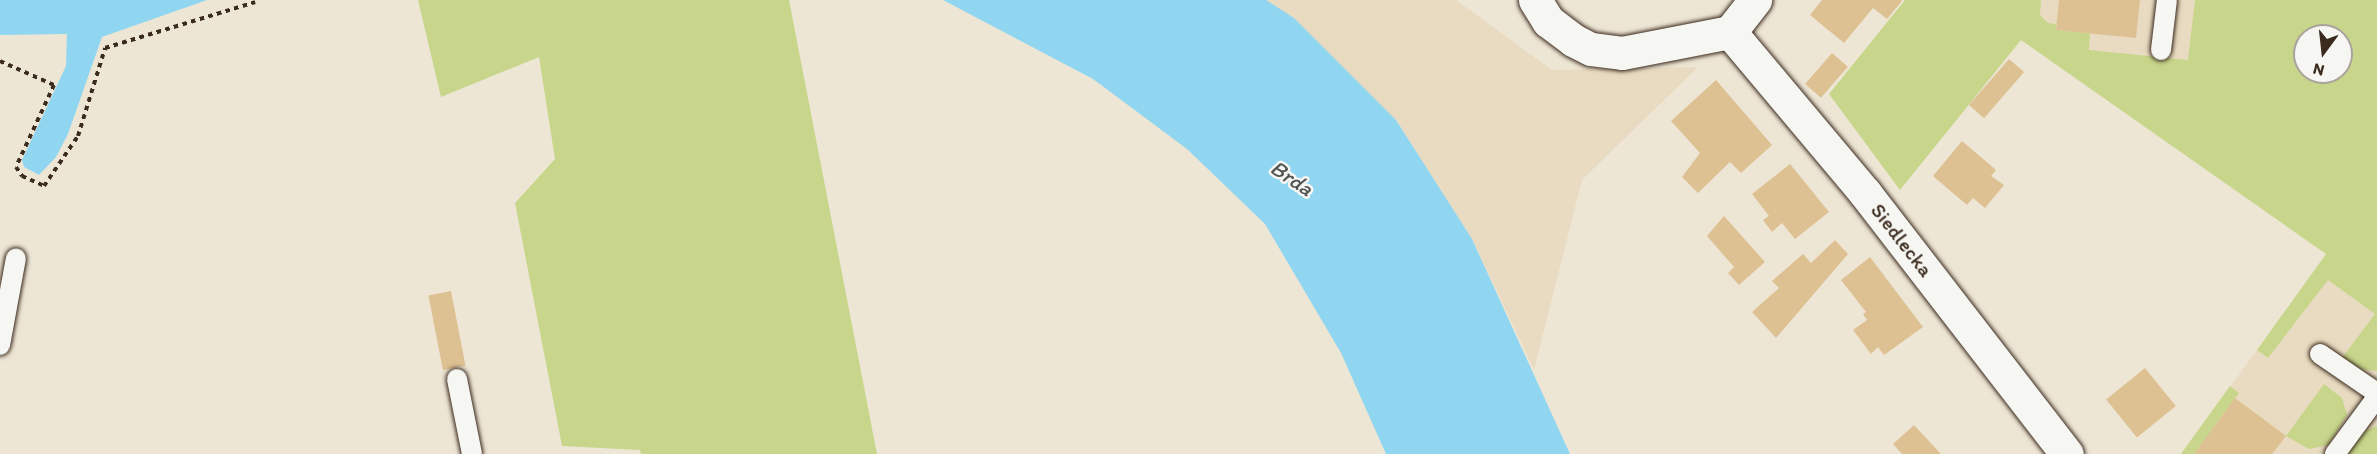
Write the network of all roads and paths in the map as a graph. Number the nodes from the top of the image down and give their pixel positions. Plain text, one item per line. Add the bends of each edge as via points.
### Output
1 (1535, 0) edge
2 (1755, 0) edge
3 (2167, 0) edge
4 (255, 2) dead end
5 (1730, 32) junction
6 (2161, 50) dead end
7 (0, 61) edge
8 (16, 258) dead end
9 (0, 345) edge
10 (2320, 354) dead end
11 (457, 379) dead end
12 (2377, 395) edge
13 (472, 454) edge
14 (2067, 454) edge
15 (2335, 454) edge

1 - 5 street via 1560,32 1606,53 1647,50
2 - 5 street
3 - 6 lane
4 - 7 path via 105,48 78,136 44,186 22,176 16,167 54,85
5 - 14 street, Siedlecka via 1865,193
8 - 9 lane
10 - 12 lane
11 - 13 lane
12 - 15 lane

